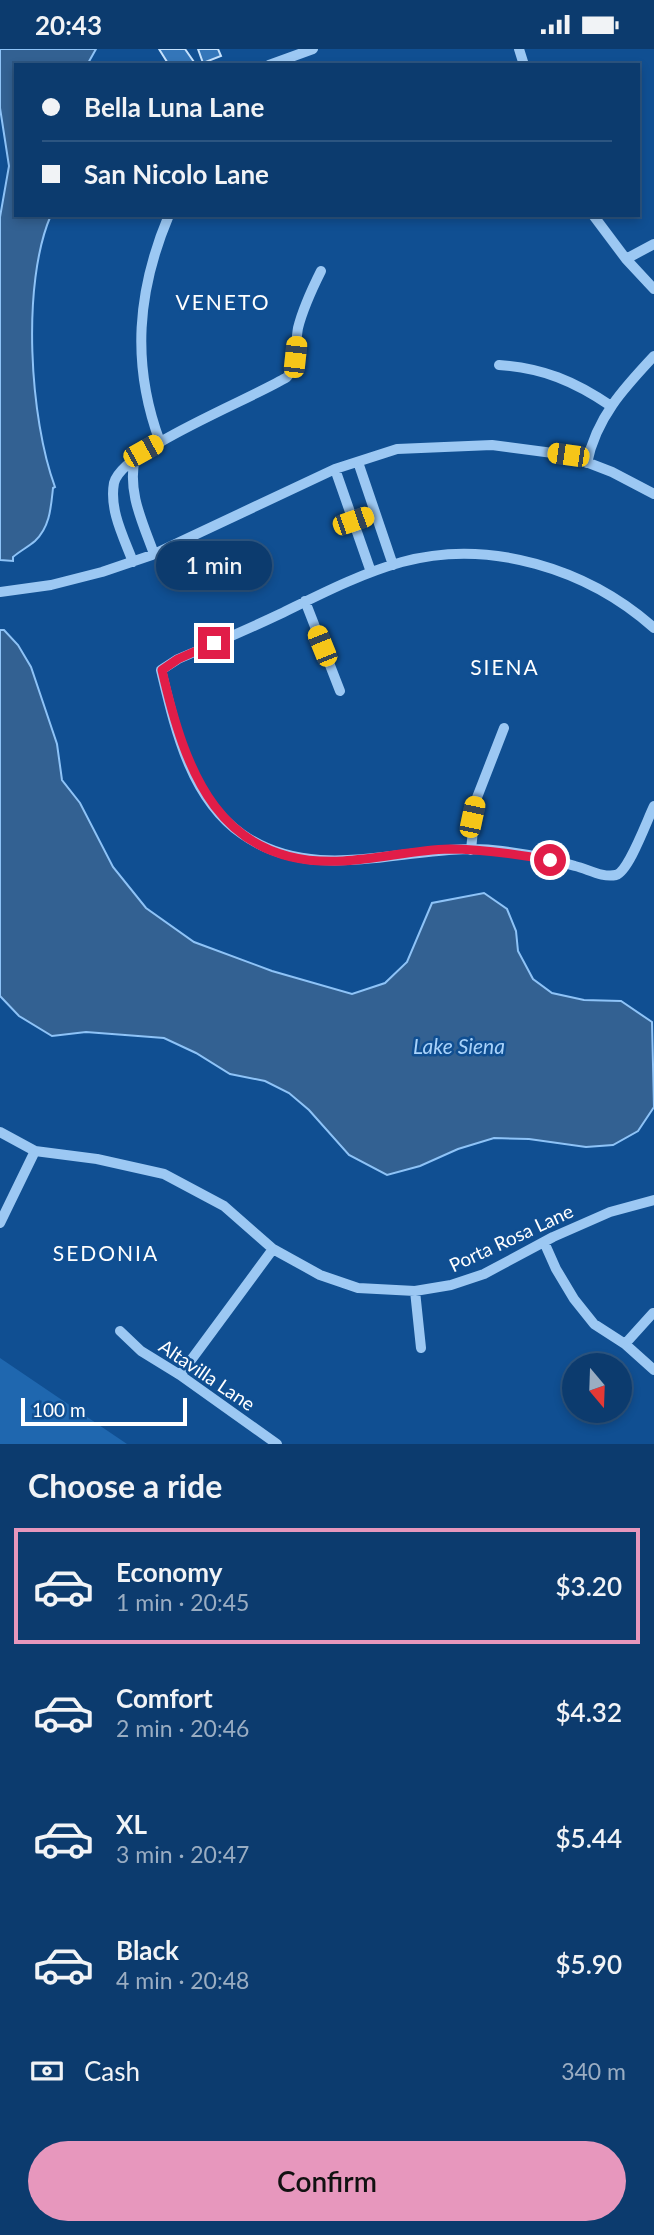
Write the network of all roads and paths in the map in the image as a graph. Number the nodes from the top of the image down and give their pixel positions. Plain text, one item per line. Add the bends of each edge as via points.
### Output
1 (313, 49) edge
2 (274, 63) edge
3 (168, 217) edge
4 (594, 217) edge
5 (654, 244) edge
6 (626, 259) junction
7 (321, 271) dead end
8 (654, 289) edge
9 (654, 356) edge
10 (499, 365) dead end
11 (611, 406) junction
12 (160, 442) junction
13 (135, 458) junction
14 (358, 462) junction
15 (587, 463) junction
16 (335, 469) junction
17 (654, 494) edge
18 (376, 513) junction
19 (353, 521) junction
20 (154, 554) junction
21 (133, 562) junction
22 (393, 565) junction
23 (371, 572) junction
24 (0, 591) edge
25 (305, 601) junction
26 (654, 628) edge
27 (340, 691) dead end
28 (504, 729) dead end
29 (654, 806) edge
30 (471, 850) junction
31 (0, 1132) edge
32 (35, 1151) junction
33 (654, 1200) edge
34 (0, 1223) edge
35 (544, 1242) junction
36 (273, 1249) junction
37 (415, 1291) junction
38 (653, 1313) edge
39 (121, 1331) dead end
40 (625, 1344) junction
41 (421, 1348) dead end
42 (654, 1370) edge
43 (180, 1375) junction
44 (277, 1444) edge

1 - 2 street
3 - 12 street via 148,272 142,339 142,372
4 - 6 street
5 - 6 street
6 - 8 street
7 - 12 street via 304,310 294,365 287,377
9 - 11 street
10 - 11 street via 547,373 579,385
11 - 15 street
12 - 13 street
13 - 20 street via 133,494
13 - 21 street via 118,473 113,495
14 - 15 street via 397,449 492,445 568,455
14 - 16 street
14 - 18 street
15 - 17 street
16 - 19 street
16 - 20 street
18 - 19 street
18 - 22 street
19 - 23 street
20 - 21 street
21 - 24 street via 51,585
22 - 23 street
22 - 26 street via 467,555 531,563 595,587
23 - 25 street
25 - 27 street
25 - 30 street via 162,670 183,747 212,804 241,834 293,857 343,861
28 - 30 street via 476,800
29 - 30 street via 626,868 616,875 500,851
31 - 32 street, Porta Rosa Lane
32 - 34 street
32 - 36 street, Porta Rosa Lane via 164,1174 224,1206
33 - 35 street, Porta Rosa Lane via 610,1212
35 - 37 street, Porta Rosa Lane via 484,1274
35 - 40 street via 581,1308 594,1324
36 - 37 street, Porta Rosa Lane via 320,1275 358,1289
36 - 43 street
37 - 41 street
38 - 40 street
39 - 43 street, Altavilla Lane via 141,1351
40 - 42 street
43 - 44 street, Altavilla Lane

